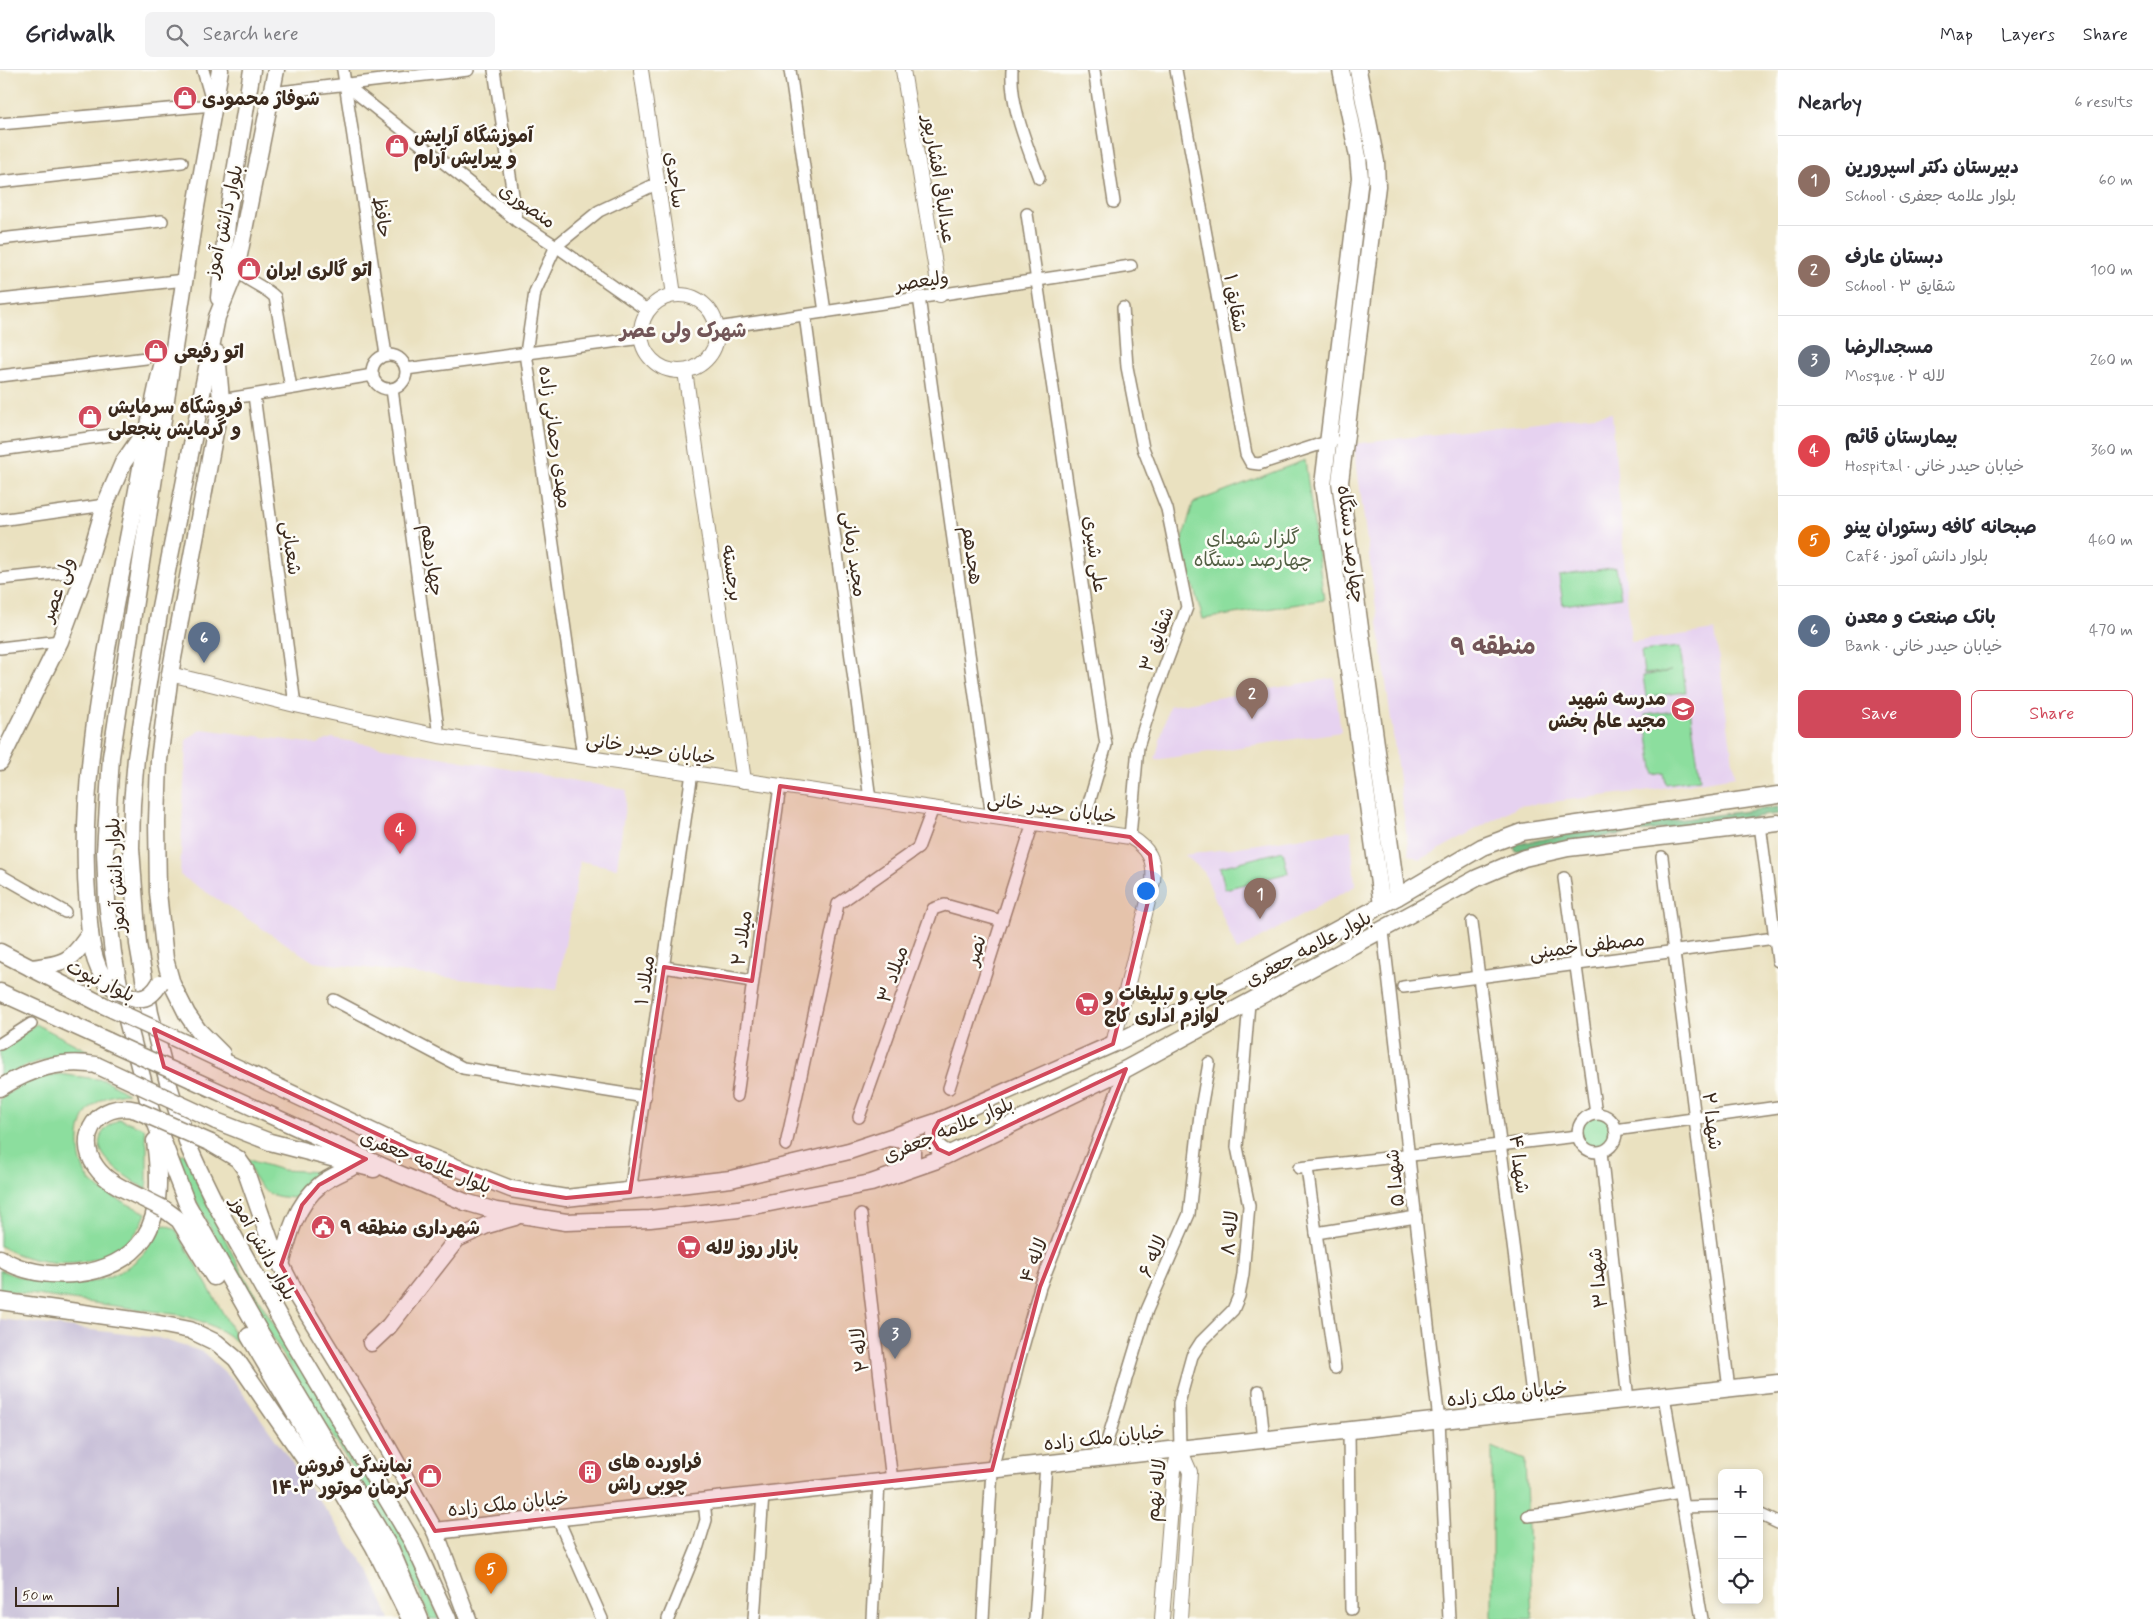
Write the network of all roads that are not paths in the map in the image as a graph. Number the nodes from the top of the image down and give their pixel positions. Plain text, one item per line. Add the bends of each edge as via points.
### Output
1 (203, 70) edge
2 (211, 70) edge
3 (220, 70) edge
4 (252, 70) edge
5 (276, 70) edge
6 (343, 70) edge
7 (468, 70) edge
8 (494, 70) edge
9 (641, 70) edge
10 (790, 70) edge
11 (903, 70) edge
12 (1012, 70) edge
13 (1094, 70) edge
14 (1176, 70) edge
15 (1341, 70) edge
16 (1358, 70) edge
17 (422, 72) edge
18 (345, 84) junction
19 (271, 93) junction
20 (213, 104) junction
21 (0, 124) edge
22 (182, 162) dead end
23 (1039, 178) dead end
24 (0, 182) edge
25 (658, 183) junction
26 (1114, 202) dead end
27 (1027, 214) dead end
28 (162, 221) dead end
29 (517, 222) junction
30 (0, 239) edge
31 (556, 246) junction
32 (1131, 266) dead end
33 (236, 270) junction
34 (185, 280) junction
35 (1038, 280) junction
36 (940, 294) junction
37 (674, 296) junction
38 (919, 298) junction
39 (0, 300) edge
40 (1123, 308) dead end
41 (648, 311) junction
42 (825, 312) junction
43 (805, 315) junction
44 (217, 317) junction
45 (717, 328) junction
46 (177, 335) junction
47 (215, 336) junction
48 (642, 338) junction
49 (526, 353) junction
50 (386, 355) junction
51 (146, 358) dead end
52 (406, 369) junction
53 (685, 371) junction
54 (373, 375) junction
55 (0, 376) edge
56 (291, 388) junction
57 (392, 388) junction
58 (254, 394) junction
59 (222, 400) junction
60 (147, 428) junction
61 (111, 435) dead end
62 (1345, 437) junction
63 (1327, 442) junction
64 (0, 450) edge
65 (1340, 482) junction
66 (1323, 485) junction
67 (105, 505) junction
68 (0, 520) edge
69 (86, 570) junction
70 (0, 580) edge
71 (60, 641) junction
72 (0, 648) edge
73 (170, 674) junction
74 (295, 705) junction
75 (439, 736) junction
76 (583, 757) junction
77 (0, 762) edge
78 (692, 773) junction
79 (744, 781) junction
80 (780, 786) junction
81 (1778, 795) edge
82 (870, 799) junction
83 (933, 808) junction
84 (992, 817) junction
85 (1778, 822) edge
86 (1033, 823) junction
87 (1760, 825) junction
88 (1081, 830) junction
89 (1130, 837) junction
90 (1662, 857) dead end
91 (0, 875) edge
92 (1564, 878) dead end
93 (1397, 897) junction
94 (1382, 905) junction
95 (65, 912) dead end
96 (1002, 920) junction
97 (1472, 922) dead end
98 (1383, 931) junction
99 (90, 933) junction
100 (1775, 938) junction
101 (0, 952) edge
102 (1674, 952) junction
103 (165, 959) junction
104 (1778, 961) edge
105 (1576, 964) junction
106 (664, 967) junction
107 (31, 968) junction
108 (1479, 977) junction
109 (752, 981) junction
110 (1403, 987) dead end
111 (0, 992) edge
112 (334, 1000) dead end
113 (1249, 1003) junction
114 (31, 1024) dead end
115 (185, 1043) joint
116 (0, 1044) edge
117 (1113, 1044) junction
118 (1209, 1063) dead end
119 (234, 1065) junction
120 (1126, 1070) junction
121 (0, 1088) edge
122 (949, 1088) dead end
123 (737, 1096) dead end
124 (645, 1097) junction
125 (1778, 1107) edge
126 (143, 1110) junction
127 (1596, 1114) junction
128 (859, 1117) dead end
129 (1695, 1119) junction
130 (939, 1121) junction
131 (1616, 1130) junction
132 (1578, 1136) junction
133 (890, 1138) junction
134 (786, 1145) dead end
135 (1500, 1145) junction
136 (1601, 1152) junction
137 (949, 1154) junction
138 (1409, 1156) junction
139 (354, 1166) junction
140 (397, 1173) junction
141 (900, 1173) junction
142 (630, 1192) junction
143 (861, 1215) dead end
144 (519, 1216) junction
145 (1416, 1216) junction
146 (1316, 1233) junction
147 (0, 1258) edge
148 (281, 1265) junction
149 (0, 1301) edge
150 (371, 1344) dead end
151 (1335, 1368) dead end
152 (1778, 1383) edge
153 (1729, 1389) junction
154 (1259, 1391) dead end
155 (1664, 1396) junction
156 (1628, 1400) junction
157 (1534, 1410) junction
158 (1439, 1420) junction
159 (1349, 1430) junction
160 (1264, 1440) junction
161 (1180, 1449) junction
162 (1102, 1458) junction
163 (1046, 1464) junction
164 (992, 1470) junction
165 (885, 1481) junction
166 (1680, 1492) junction
167 (763, 1495) junction
168 (704, 1501) junction
169 (347, 1502) junction
170 (1718, 1506) edge
171 (1682, 1507) junction
172 (1528, 1516) dead end
173 (1763, 1516) edge
174 (557, 1518) junction
175 (1778, 1523) edge
176 (435, 1531) junction
177 (1351, 1609) dead end
178 (410, 1619) edge
179 (420, 1619) edge
180 (448, 1619) edge
181 (468, 1619) edge
182 (602, 1619) edge
183 (668, 1619) edge
184 (754, 1619) edge
185 (872, 1619) edge
186 (983, 1619) edge
187 (1035, 1619) edge
188 (1162, 1619) edge
189 (1180, 1619) edge
190 (1449, 1619) edge
191 (1702, 1619) edge

1 - 20 street
2 - 20 main road
3 - 20 main road, بلوار دانش آموز
4 - 44 main road via 228,214
5 - 19 main road, بلوار دانش آموز
6 - 18 street, حافظ
7 - 17 street
8 - 29 street
9 - 25 street, ساجدی
10 - 42 street
11 - 36 street, عبدالباقی افشارپور
12 - 23 street via 1011,81 1024,137
13 - 26 street
14 - 63 street, شقایق ۱ via 1246,454 1251,463 1259,464
15 - 63 main road, چهارصد دستگاه via 1360,178
16 - 62 main road, چهارصد دستگاه via 1376,162 1377,186
17 - 18 street
18 - 19 street
18 - 29 street, منصوری
18 - 50 street, حافظ
19 - 33 main road, بلوار دانش آموز
20 - 21 street
20 - 34 main road, بلوار دانش آموز
22 - 24 street
25 - 31 street, مهدی رحمانی زاده via 599,210
25 - 37 street, ساجدی
27 - 35 street, علی شیری
28 - 30 street
29 - 31 street, منصوری
31 - 41 street, منصوری
31 - 49 street, مهدی رحمانی زاده via 535,292
32 - 35 street, ولیعصر
33 - 44 main road, بلوار دانش آموز
33 - 56 street via 275,297
34 - 39 street
34 - 46 main road, بلوار دانش آموز
35 - 36 street, ولیعصر
35 - 88 street, علی شیری via 1106,745
36 - 38 street, ولیعصر
37 - 41 street via 664,298
37 - 45 street via 697,299 707,306
38 - 42 street, ولیعصر
38 - 84 street, هجدهم
40 - 89 street, شقایق ۳ via 1127,367 1143,448 1166,509 1187,607 1138,747
41 - 48 street
42 - 43 street, ولیعصر
43 - 45 street, ولیعصر
43 - 82 street, مجید زمانی
44 - 47 main road, بلوار دانش آموز
45 - 53 street via 713,351 701,364
46 - 60 main road via 167,350
46 - 126 main road, بلوار دانش آموز via 111,757 105,852 113,953
47 - 59 main road
47 - 180 main road, بلوار دانش آموز via 160,607 136,758 132,804 133,893 150,1013 190,1150 215,1203 291,1338 412,1540
48 - 49 street
48 - 53 street via 645,350 657,363 673,371
49 - 52 street
49 - 76 street, مهدی رحمانی زاده
50 - 52 street via 399,358
50 - 54 street via 375,362
51 - 55 street
52 - 57 street via 403,381
53 - 79 street, برجسته
54 - 56 street
54 - 57 street via 380,386
56 - 58 street
57 - 75 street, چهاردهم
58 - 59 street
58 - 74 street, شعبانی
59 - 73 main road
60 - 67 main road, ولی عصر via 123,463
60 - 99 main road via 101,680 88,772 85,846
61 - 64 street
62 - 63 street
62 - 65 main road, چهارصد دستگاه
63 - 66 main road, چهارصد دستگاه
65 - 66 main road via 1328,479
65 - 93 main road, چهارصد دستگاه
66 - 94 main road, چهارصد دستگاه
67 - 68 street
67 - 69 main road, ولی عصر
69 - 70 street
69 - 71 main road, ولی عصر
71 - 72 street
71 - 77 main road, ولی عصر
73 - 74 street, خیابان حیدر خانی
73 - 103 main road via 159,760 157,822 158,892
74 - 75 street, خیابان حیدر خانی
75 - 76 street, خیابان حیدر خانی
76 - 78 street, خیابان حیدر خانی
78 - 79 street, خیابان حیدر خانی
78 - 106 street, میلاد ۱
79 - 80 street, خیابان حیدر خانی
80 - 82 street, خیابان حیدر خانی
80 - 109 street, میلاد ۲
81 - 93 main road, بلوار علامه جعفری via 1522,832 1482,847
82 - 83 street, خیابان حیدر خانی
83 - 84 street, خیابان حیدر خانی
83 - 134 street via 918,848 838,904
84 - 86 street, خیابان حیدر خانی
85 - 87 main road, بلوار علامه جعفری
86 - 88 street, خیابان حیدر خانی
86 - 96 street, نصر
87 - 98 main road, بلوار علامه جعفری via 1568,848 1524,858 1477,878
87 - 100 street
88 - 89 street, خیابان حیدر خانی
89 - 117 street via 1142,844 1150,855 1154,874
90 - 102 street, شهدا ۲
91 - 95 street
92 - 105 street
93 - 94 main road, بلوار علامه جعفری
94 - 117 main road, بلوار علامه جعفری via 1244,980
96 - 122 street, نصر
96 - 128 street, میلاد ۳ via 945,905 933,909
97 - 108 street, شهدا ۴
98 - 113 main road, بلوار علامه جعفری
98 - 138 street, شهدا ۵
99 - 103 main road, bridge via 96,966 108,984 126,996 142,999 154,994
99 - 107 main road via 68,961
100 - 102 street, مصطفی خمینی
100 - 104 street
101 - 107 main road, بلوار نبوت
102 - 105 street, مصطفی خمینی
102 - 129 street, شهدا ۲
103 - 119 main road via 172,984 187,1014 209,1042
105 - 108 street, مصطفی خمینی
105 - 127 street
106 - 109 street
106 - 124 street, میلاد ۱
107 - 115 main road, بلوار نبوت, bridge
108 - 110 street, مصطفی خمینی
108 - 135 street, شهدا ۴
109 - 123 street, میلاد ۲
111 - 140 main road, بلوار علامه جعفری, bridge
112 - 124 street via 463,1068
113 - 120 main road, بلوار علامه جعفری
113 - 161 street, لاله ۸ via 1237,1147 1250,1206 1239,1296 1233,1310 1192,1356 1178,1403
114 - 116 street
115 - 119 main road, بلوار علامه جعفری
117 - 130 main road, بلوار علامه جعفری
118 - 162 street, لاله ۶ via 1189,1214 1147,1310
119 - 142 main road, بلوار علامه جعفری via 407,1148 511,1189 566,1198
120 - 137 main road, بلوار علامه جعفری
120 - 164 street, لاله ۴ via 1040,1287
121 - 139 main road, bridge via 47,1066 65,1062 96,1065 216,1121 270,1142
124 - 142 street, میلاد ۱
125 - 129 street
126 - 147 main road via 156,1155 157,1192 150,1226 132,1252 108,1266 64,1275 38,1272
126 - 148 main road, bridge via 238,1159 245,1169
126 - 169 main road, bridge via 116,1108 102,1114 92,1125 89,1152 95,1165 105,1177 180,1220
126 - 179 main road, بلوار دانش آموز via 203,1236 391,1550
127 - 131 street via 1608,1117
127 - 132 street via 1589,1115 1580,1124
129 - 131 street
129 - 153 street, شهدا ۲
130 - 133 main road, بلوار علامه جعفری
130 - 137 main road via 933,1141 938,1150
131 - 136 street via 1612,1145
132 - 135 street
132 - 136 street via 1589,1151
133 - 141 main road via 904,1140 912,1148 912,1161
133 - 142 main road, بلوار علامه جعفری via 731,1179
135 - 138 street
135 - 157 street, شهدا ۴
136 - 156 street, شهدا ۳
137 - 141 main road, بلوار علامه جعفری
138 - 145 street, شهدا ۵
138 - 146 street via 1303,1168
139 - 140 main road
139 - 148 main road via 319,1185 302,1205 289,1234
140 - 144 main road, بلوار علامه جعفری via 465,1202
141 - 144 main road, بلوار علامه جعفری via 871,1183 738,1209 650,1219 576,1222
143 - 165 street, لاله ۲
144 - 150 main road via 486,1225 458,1239
145 - 146 street
145 - 158 street, شهدا ۵
146 - 151 street
148 - 176 main road
149 - 169 main road via 154,1323 190,1330 217,1342 236,1359 309,1465
152 - 153 main road, خیابان ملک زاده
153 - 155 main road, خیابان ملک زاده
154 - 160 street
155 - 156 main road, خیابان ملک زاده
155 - 166 street
156 - 157 main road, خیابان ملک زاده
157 - 158 main road, خیابان ملک زاده
158 - 159 main road, خیابان ملک زاده
158 - 190 street, شهدا ۵
159 - 160 main road, خیابان ملک زاده
159 - 177 street
160 - 161 main road, خیابان ملک زاده
161 - 162 main road, خیابان ملک زاده
161 - 188 street, لاله نهم via 1174,1470
161 - 189 street, لاله نهم via 1190,1472
162 - 163 main road, خیابان ملک زاده
163 - 164 main road, خیابان ملک زاده
163 - 187 street
164 - 165 main road, خیابان ملک زاده
164 - 186 street, لاله ۴
165 - 167 main road, خیابان ملک زاده
165 - 185 street, لاله ۲
166 - 171 street
166 - 172 street
167 - 168 main road, خیابان ملک زاده
167 - 184 street
168 - 174 main road, خیابان ملک زاده
168 - 183 street via 706,1520
169 - 178 main road
170 - 171 street
171 - 191 street
173 - 175 street
174 - 176 main road, خیابان ملک زاده
174 - 182 street
176 - 181 main road

